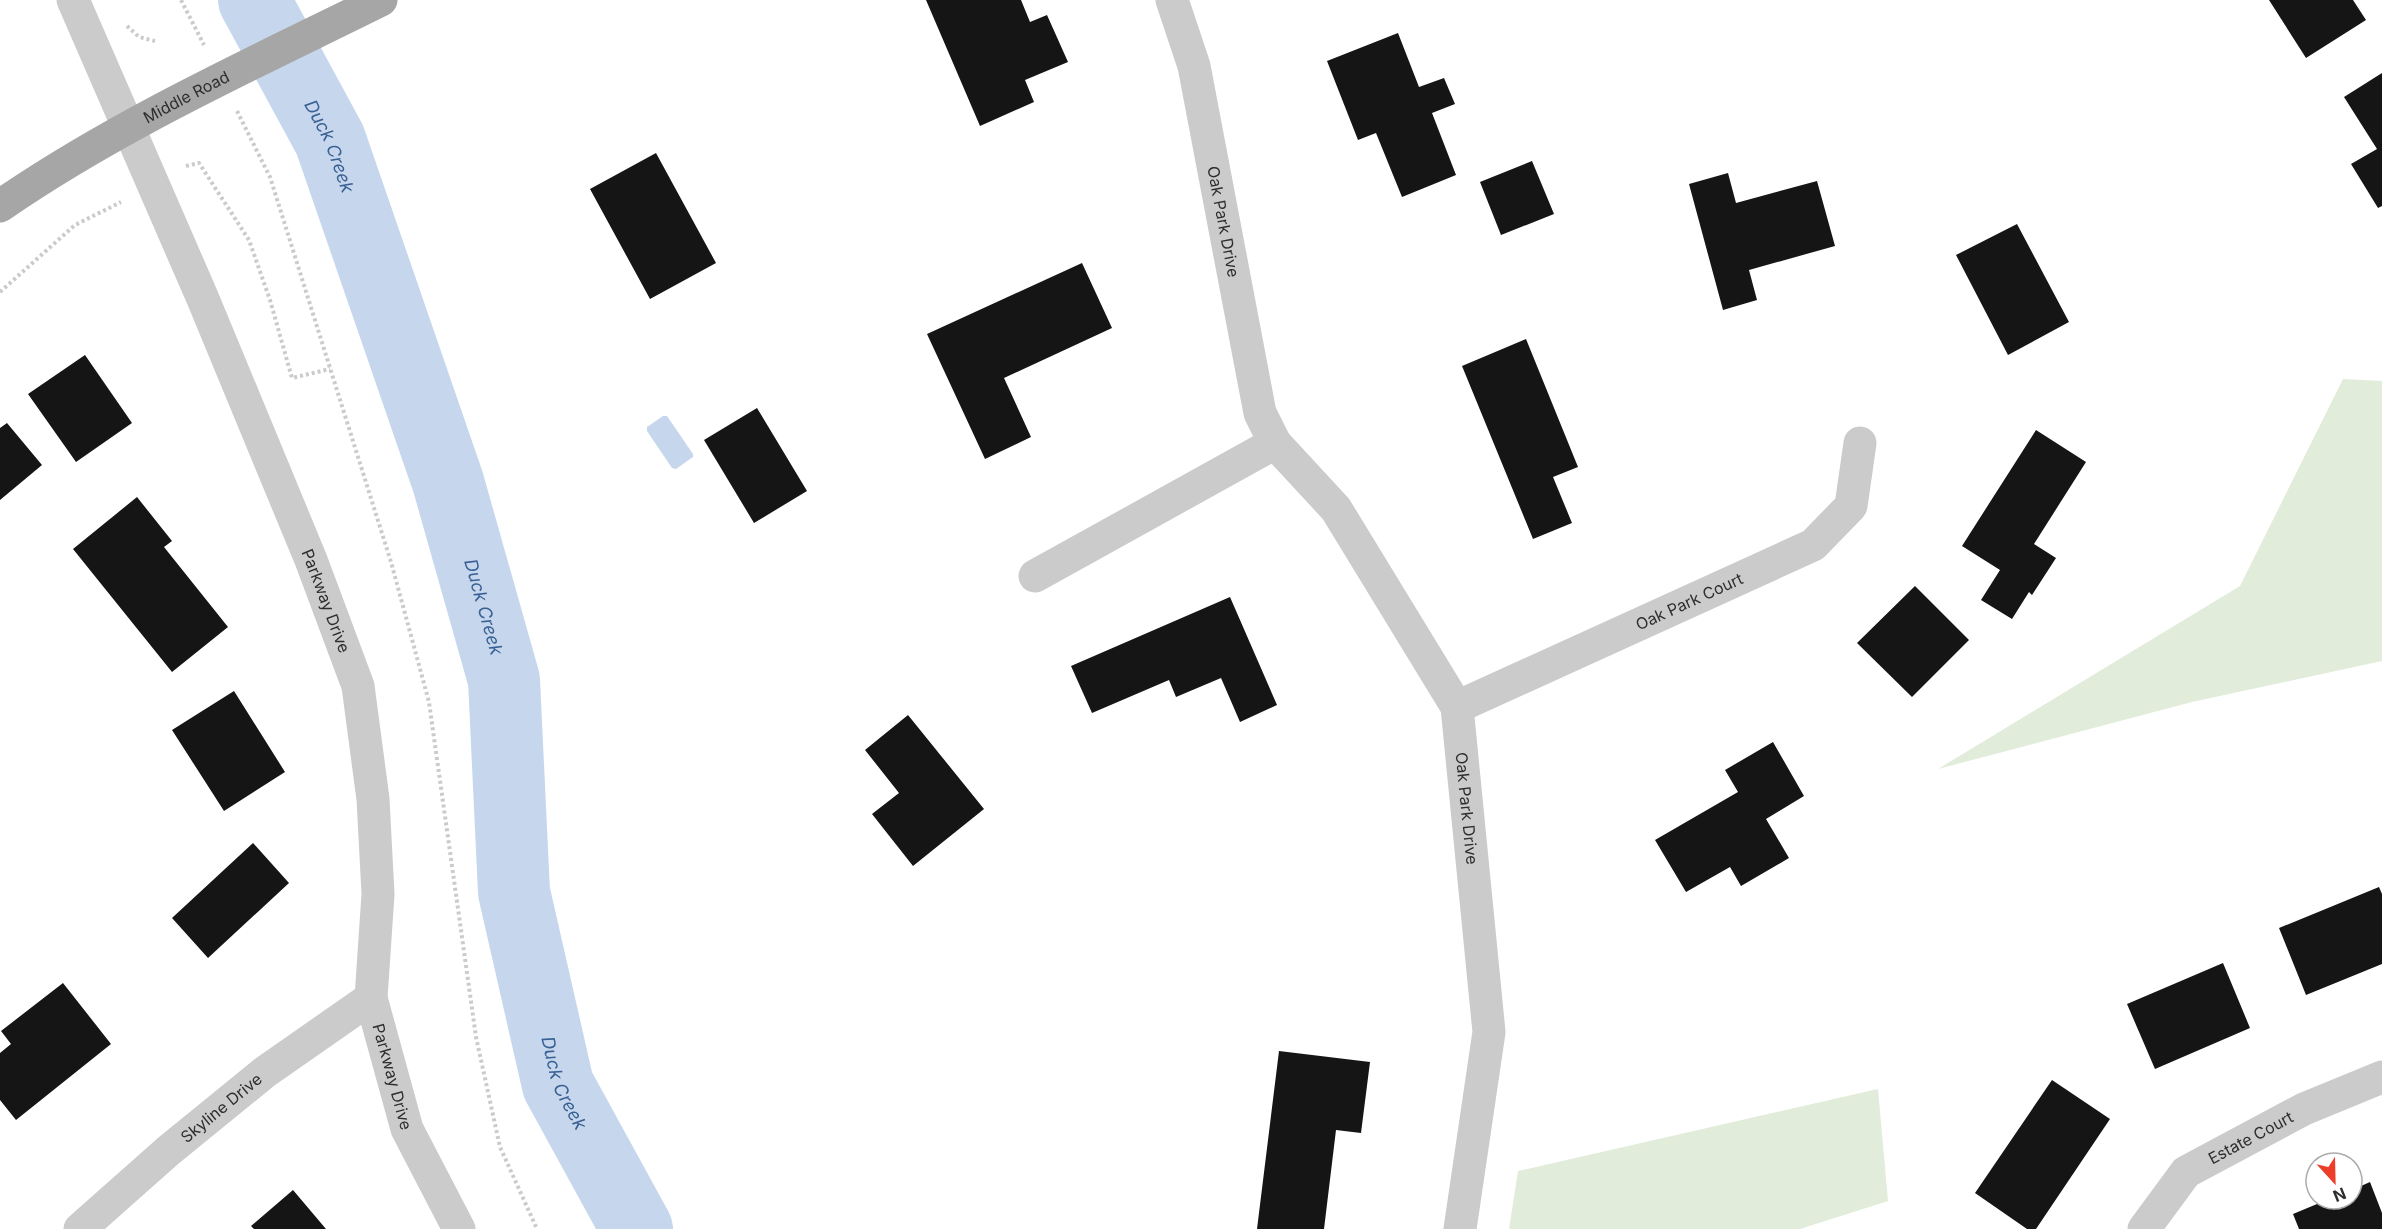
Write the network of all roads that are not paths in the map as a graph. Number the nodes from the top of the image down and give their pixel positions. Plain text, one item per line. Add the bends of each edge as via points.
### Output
1 (73, 0) edge
2 (381, 0) edge
3 (1172, 0) edge
4 (130, 128) junction
5 (0, 206) edge
6 (1275, 443) junction
7 (1860, 443) dead end
8 (1035, 576) dead end
9 (1457, 707) junction
10 (371, 998) junction
11 (2382, 1077) edge
12 (80, 1229) edge
13 (459, 1229) edge
14 (1460, 1229) edge
15 (2144, 1229) edge

1 - 4 street, Parkway Drive
2 - 4 main road, Middle Road
3 - 6 street, Oak Park Drive via 1194,66 1260,413
4 - 5 main road, Middle Road
4 - 10 street, Parkway Drive via 311,560 358,686 373,799 378,894
6 - 8 street
6 - 9 street, Oak Park Drive via 1336,509
7 - 9 street, Oak Park Court via 1851,506 1813,545
9 - 14 street, Oak Park Drive via 1489,1032
10 - 12 street, Skyline Drive via 265,1072
10 - 13 street, Parkway Drive via 407,1129
11 - 15 street, Estate Court via 2304,1109 2186,1172

